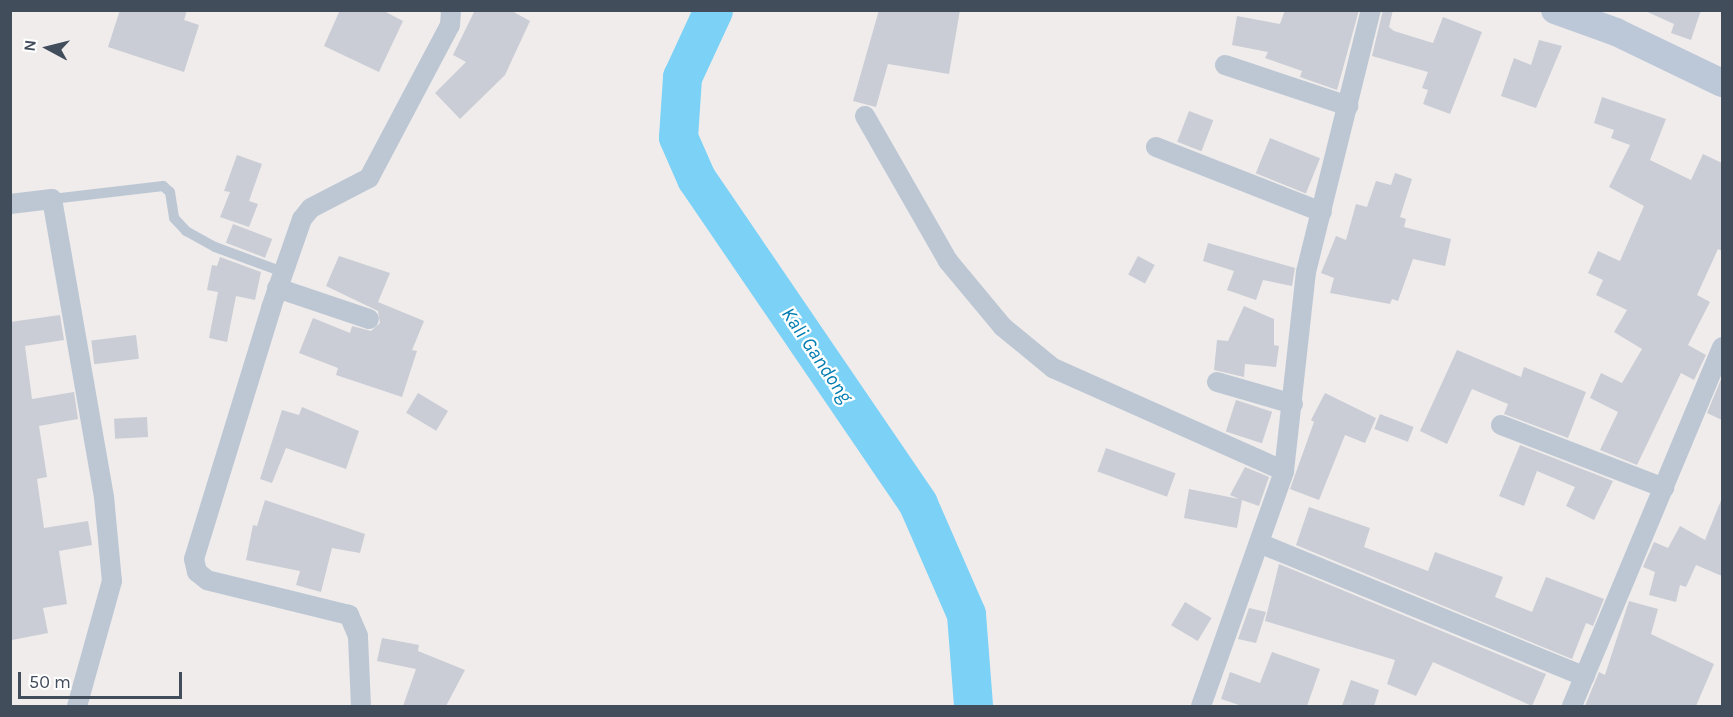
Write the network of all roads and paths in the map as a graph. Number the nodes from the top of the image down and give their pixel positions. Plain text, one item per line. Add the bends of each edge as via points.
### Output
1 (450, 10) edge
2 (1371, 10) edge
3 (1555, 10) edge
4 (1225, 65) dead end
5 (1722, 83) edge
6 (1348, 106) junction
7 (865, 116) dead end
8 (1156, 147) dead end
9 (52, 199) junction
10 (10, 204) edge
11 (1322, 212) junction
12 (280, 280) junction
13 (369, 319) dead end
14 (1722, 347) edge
15 (1216, 382) dead end
16 (1293, 404) junction
17 (1502, 424) dead end
18 (1284, 471) junction
19 (1664, 488) junction
20 (1259, 543) junction
21 (1585, 677) junction
22 (77, 706) edge
23 (361, 706) edge
24 (1201, 706) edge
25 (1572, 706) edge

1 - 12 street via 450,25 369,178 310,208 302,219
2 - 6 street
3 - 5 main road via 1616,32
4 - 6 street
6 - 11 street
7 - 18 street via 948,261 1003,327 1053,368
8 - 11 street
9 - 10 street
9 - 12 lane via 163,186 170,192 174,218 186,231
9 - 22 street via 104,497 112,581
11 - 16 street via 1304,283
12 - 13 street
12 - 23 street via 194,559 196,572 207,580 350,615 358,636
14 - 19 street
15 - 16 street
16 - 18 street
17 - 19 street
18 - 20 street
19 - 21 street
20 - 21 street
20 - 24 street
21 - 25 street

